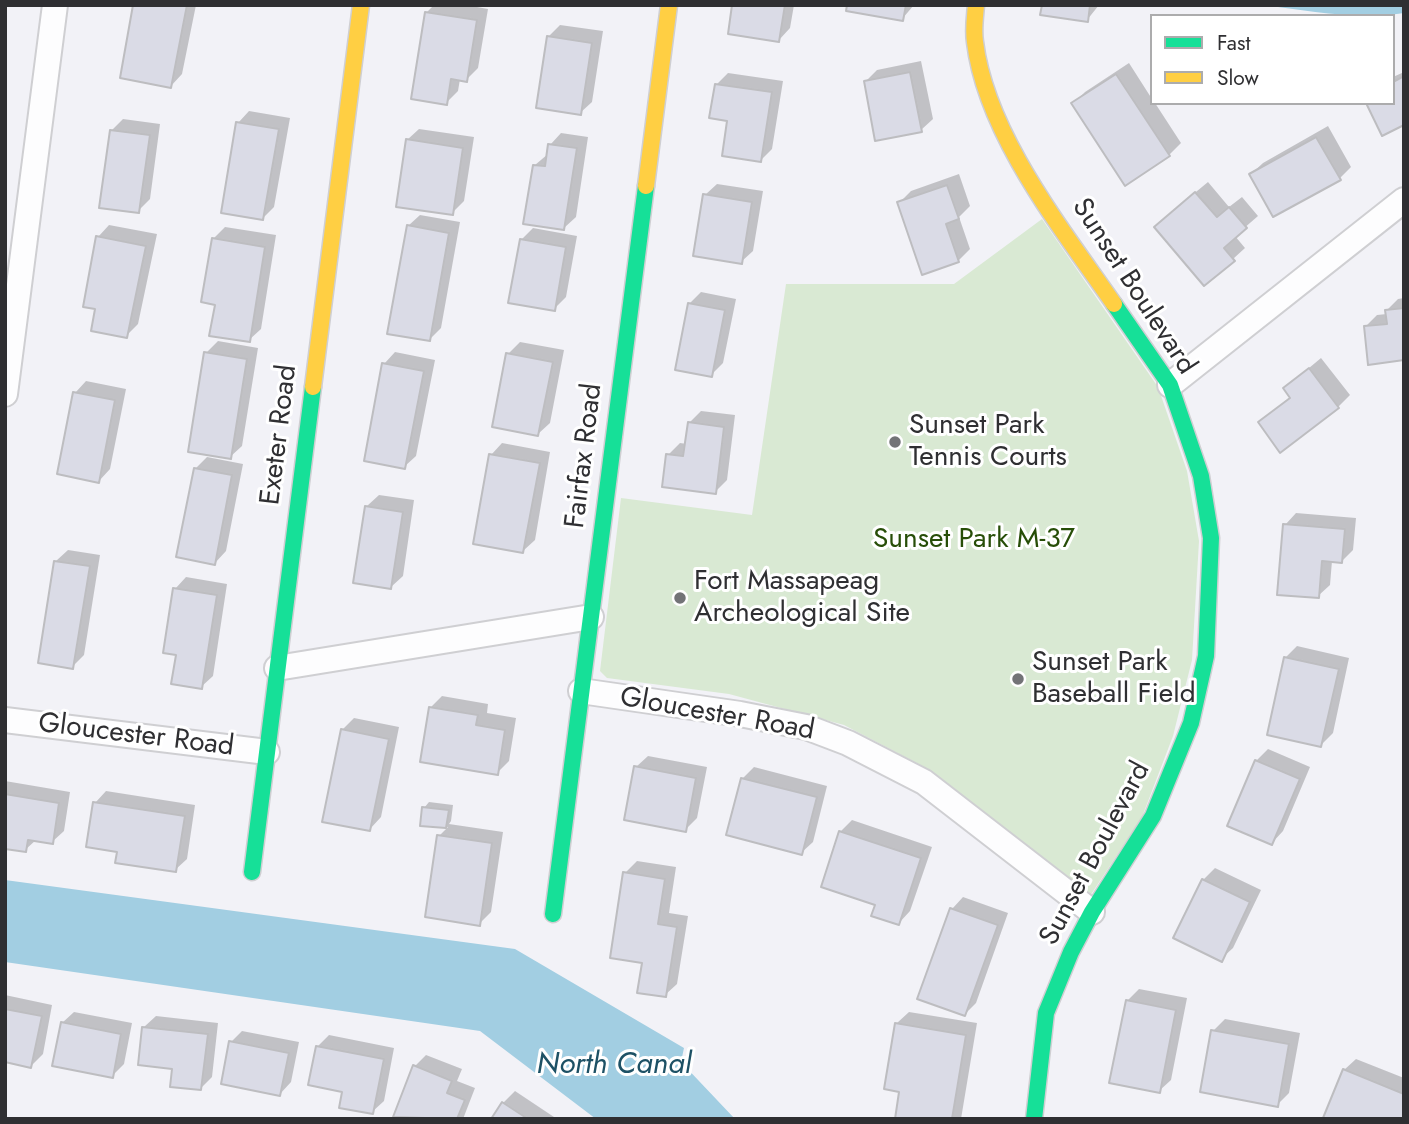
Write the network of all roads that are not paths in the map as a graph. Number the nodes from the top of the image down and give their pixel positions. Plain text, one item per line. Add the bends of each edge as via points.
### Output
1 (55, 5) edge
2 (361, 5) edge
3 (669, 5) edge
4 (976, 5) edge
5 (1404, 200) edge
6 (1170, 386) junction
7 (5, 394) edge
8 (591, 617) junction
9 (277, 668) junction
10 (581, 691) junction
11 (5, 720) edge
12 (267, 752) junction
13 (252, 872) dead end
14 (1092, 912) junction
15 (553, 914) dead end
16 (1034, 1119) edge

1 - 7 street
2 - 9 street, Exeter Road
3 - 8 street, Fairfax Road
4 - 6 street, Sunset Boulevard via 974,39 979,68 1004,135
5 - 6 street
6 - 14 street, Sunset Boulevard via 1201,476 1211,538 1206,656 1191,723 1153,816
8 - 9 street
8 - 10 street, Fairfax Road
9 - 12 street, Exeter Road
10 - 14 street, Gloucester Road via 740,714 806,727 848,743 924,782
10 - 15 street, Fairfax Road
11 - 12 street, Gloucester Road
12 - 13 street, Exeter Road
14 - 16 street, Sunset Boulevard via 1046,1013

